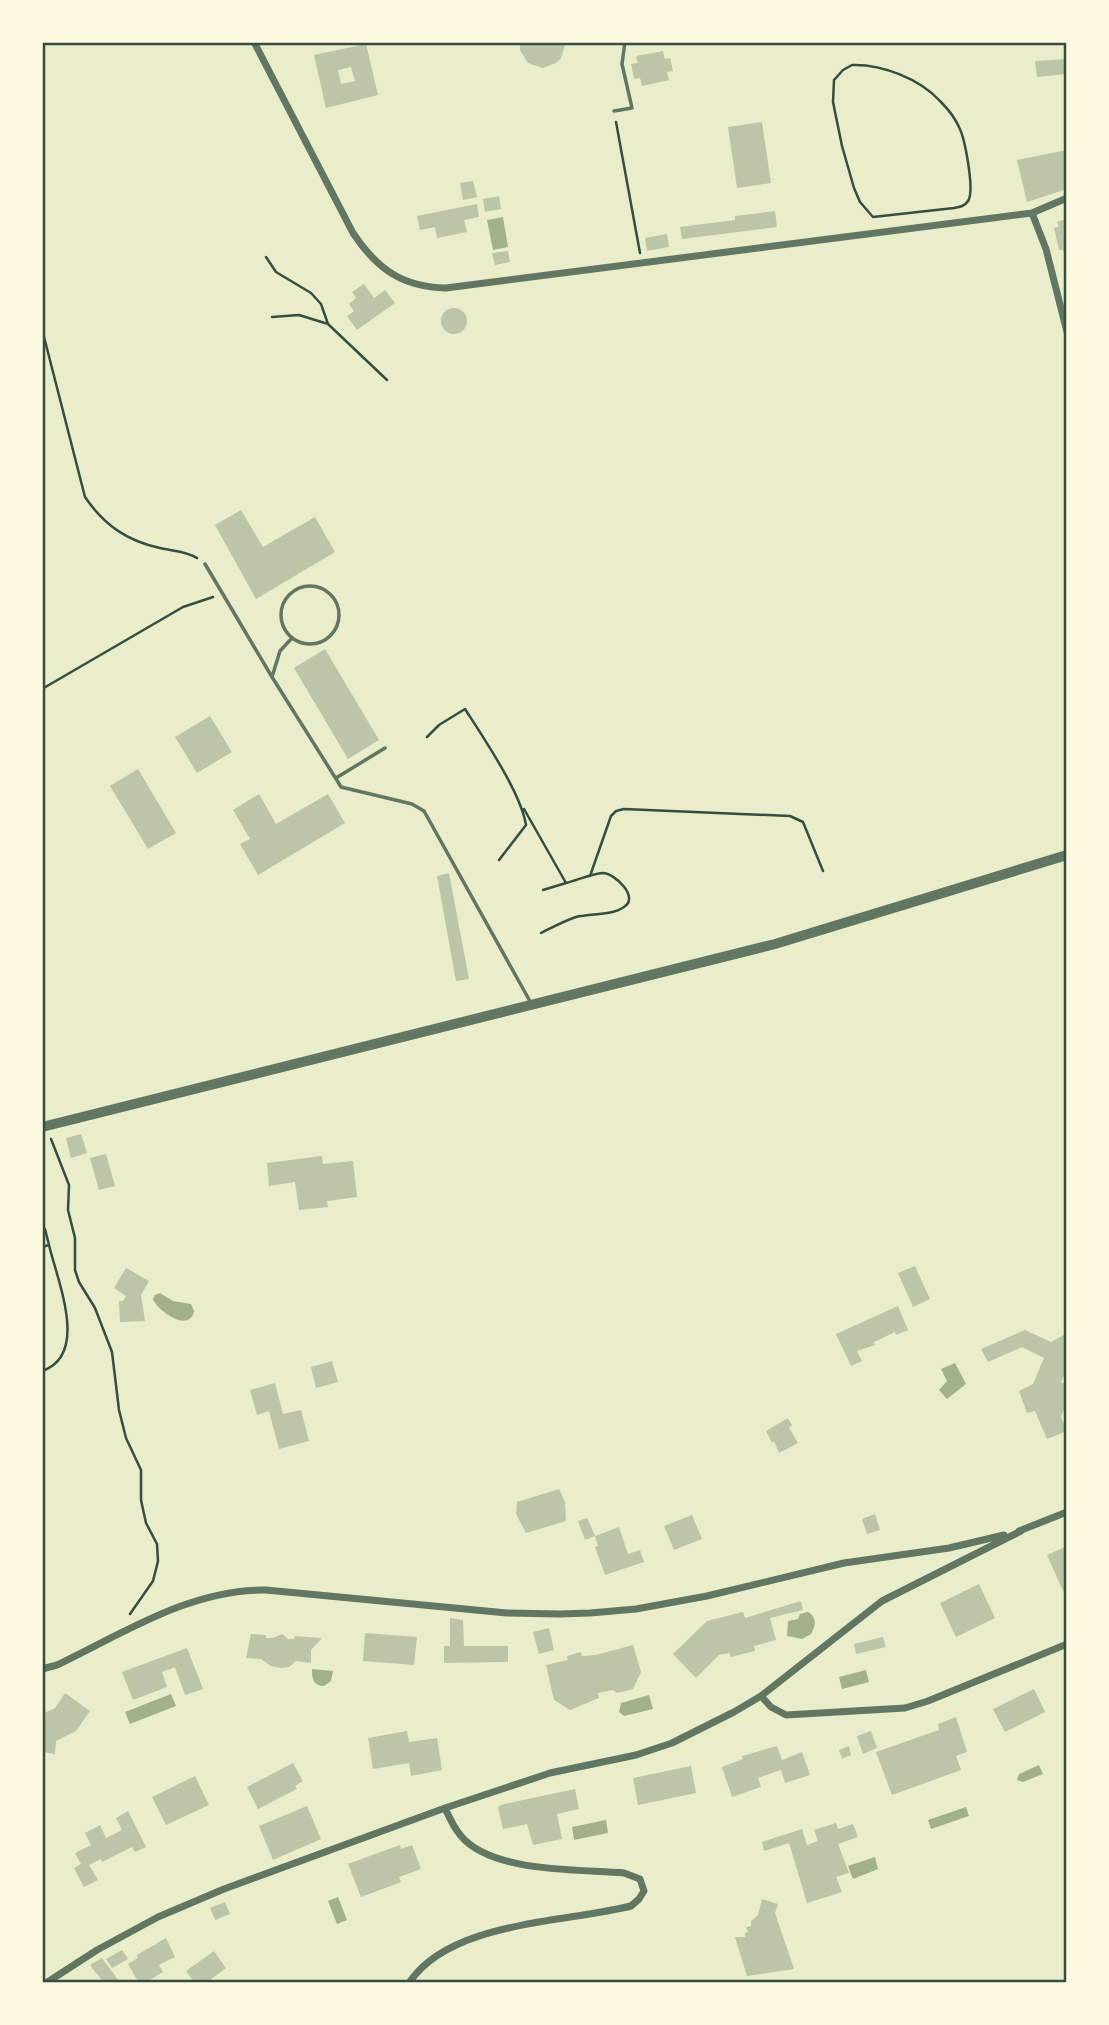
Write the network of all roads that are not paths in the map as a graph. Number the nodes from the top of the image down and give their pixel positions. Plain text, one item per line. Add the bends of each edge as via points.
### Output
1 (254, 42) edge
2 (625, 42) edge
3 (614, 111) road end
4 (1067, 198) edge
5 (1032, 213) junction
6 (1067, 332) edge
7 (205, 564) road end
8 (292, 638) junction
9 (272, 677) junction
10 (386, 748) dead end
11 (335, 778) junction
12 (1067, 855) edge
13 (532, 1005) junction
14 (45, 1126) edge
15 (1067, 1512) edge
16 (1021, 1531) junction
17 (1067, 1644) edge
18 (42, 1669) edge
19 (761, 1696) junction
20 (445, 1808) junction
21 (46, 1983) edge
22 (409, 1983) edge

1 - 5 street via 353,233 375,261 409,283 446,288
2 - 3 lane via 622,64 632,108
4 - 5 street
5 - 6 street
7 - 9 lane
8 - 8 lane via 315,644 333,632 339,611 326,591 305,587 286,600 282,621
8 - 9 lane via 282,647
9 - 11 lane
10 - 11 lane
11 - 13 lane via 341,787 424,811
12 - 13 street via 775,944
13 - 14 street
15 - 16 street
16 - 18 street via 949,1548 844,1563 748,1588 636,1609 560,1615 239,1590 169,1609
16 - 19 street via 882,1601
17 - 19 street via 905,1708 786,1715
19 - 20 street via 660,1748 550,1773
20 - 21 street via 158,1917
20 - 22 street via 470,1845 496,1858 517,1864 624,1873 640,1879 644,1891 631,1906 470,1937 443,1950

